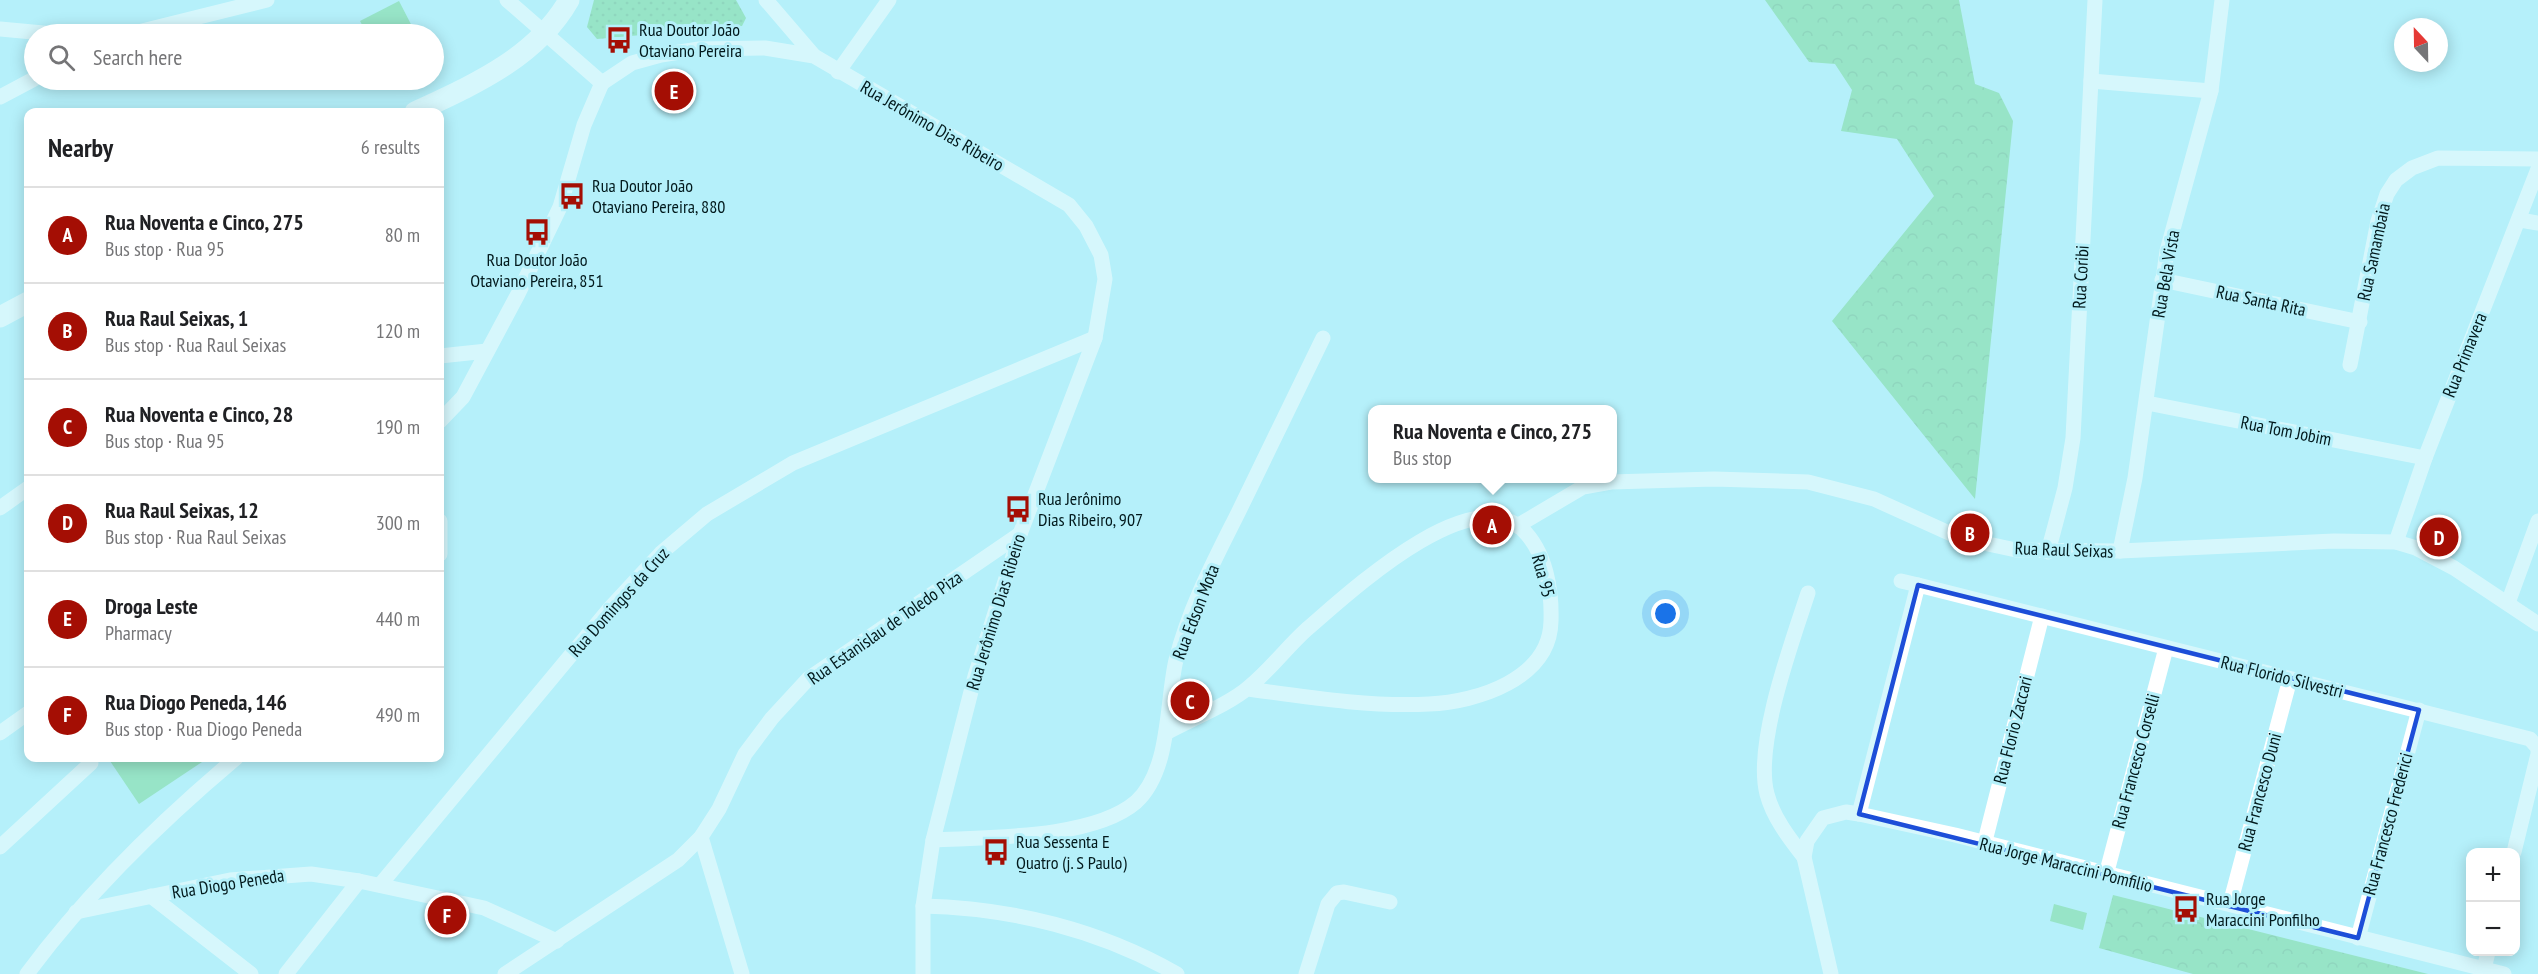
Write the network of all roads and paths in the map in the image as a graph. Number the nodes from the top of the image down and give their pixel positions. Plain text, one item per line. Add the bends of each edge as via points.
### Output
1 (267, 0) edge
2 (507, 0) edge
3 (569, 0) edge
4 (766, 0) edge
5 (889, 0) edge
6 (2095, 0) edge
7 (2222, 0) edge
8 (170, 24) edge
9 (0, 29) edge
10 (24, 31) edge
11 (544, 33) junction
12 (814, 56) junction
13 (838, 72) junction
14 (2091, 81) junction
15 (602, 83) junction
16 (24, 84) edge
17 (2211, 91) junction
18 (0, 97) edge
19 (424, 108) edge
20 (2538, 159) edge
21 (2538, 169) edge
22 (2520, 220) junction
23 (2538, 223) edge
24 (2162, 280) junction
25 (24, 304) edge
26 (0, 317) edge
27 (2360, 322) junction
28 (1095, 338) junction
29 (1323, 338) dead end
30 (488, 351) junction
31 (444, 356) edge
32 (2350, 365) dead end
33 (2147, 403) junction
34 (444, 418) edge
35 (2425, 458) junction
36 (1617, 482) edge
37 (1605, 483) edge
38 (24, 491) edge
39 (0, 508) edge
40 (2538, 520) edge
41 (1517, 525) junction
42 (1020, 534) junction
43 (2396, 542) junction
44 (2120, 551) junction
45 (2048, 552) junction
46 (1901, 581) dead end
47 (1918, 585) junction
48 (1808, 593) dead end
49 (2508, 603) junction
50 (2042, 616) junction
51 (2538, 624) edge
52 (2166, 648) junction
53 (2290, 679) junction
54 (1248, 689) junction
55 (2419, 710) junction
56 (24, 716) edge
57 (0, 733) edge
58 (1166, 733) junction
59 (2538, 748) edge
60 (231, 762) edge
61 (92, 763) dead end
62 (1859, 814) junction
63 (701, 837) junction
64 (933, 840) junction
65 (1984, 844) junction
66 (0, 847) edge
67 (2515, 848) edge
68 (1804, 857) junction
69 (2106, 874) junction
70 (359, 881) junction
71 (380, 885) junction
72 (151, 896) junction
73 (1390, 902) dead end
74 (2230, 904) junction
75 (923, 906) junction
76 (76, 912) junction
77 (2358, 938) junction
78 (557, 941) junction
79 (2487, 956) edge
80 (2484, 969) junction
81 (34, 971) edge
82 (251, 974) edge
83 (286, 974) edge
84 (505, 974) edge
85 (742, 974) edge
86 (923, 974) edge
87 (1177, 974) edge
88 (1306, 974) edge
89 (1831, 974) edge
90 (2504, 974) edge

1 - 8 street
2 - 11 street
3 - 11 street
4 - 12 street, Rua Jerônimo Dias Ribeiro
5 - 13 street
6 - 14 street, Rua Coribi
7 - 17 street, Rua Bela Vista
9 - 10 street
11 - 15 street
11 - 19 street via 502,68
12 - 13 street, Rua Jerônimo Dias Ribeiro
12 - 15 street, Rua Jerônimo Dias Ribeiro via 765,48 690,51 632,63
13 - 28 street, Rua Jerônimo Dias Ribeiro via 1069,205 1101,255 1105,279
14 - 17 street
14 - 45 street, Rua Coribi via 2073,438
15 - 30 street via 584,125 560,207
16 - 18 street
17 - 24 street, Rua Bela Vista
20 - 27 street, Rua Samambaia via 2438,158 2412,168 2396,180 2378,221
21 - 22 street, Rua Primavera
22 - 23 street
22 - 35 street, Rua Primavera
24 - 27 street, Rua Santa Rita
24 - 33 street, Rua Bela Vista
25 - 26 street
27 - 32 street, Rua Samambaia
28 - 42 street, Rua Jerônimo Dias Ribeiro
28 - 71 street, Rua Domingos da Cruz via 793,463 707,514 661,553 610,608
29 - 58 street, Rua Edson Mota via 1201,589 1176,662
30 - 31 street
30 - 34 street via 463,397
33 - 35 street, Rua Tom Jobim
33 - 44 street, Rua Bela Vista
35 - 43 street, Rua Primavera
36 - 45 street, Rua Raul Seixas via 1808,482 1874,499 1971,541
37 - 41 street, Rua Raul Seixas via 1583,487
38 - 39 street
40 - 49 street
41 - 54 street via 1499,517 1466,520 1435,531 1406,549 1306,630
41 - 54 street, Rua 95 via 1530,537 1541,557 1552,595 1551,635 1540,659 1522,676 1486,693 1430,704 1340,701
42 - 63 street, Rua Estanislau de Toledo Piza via 808,679 745,754
42 - 64 street, Rua Jerônimo Dias Ribeiro via 975,676
43 - 44 street, Rua Raul Seixas via 2334,541
43 - 49 street, Rua Raul Seixas via 2454,568
44 - 45 street, Rua Raul Seixas
46 - 47 street, Rua Florido Silvestri
47 - 50 street, Rua Florido Silvestri
47 - 62 street
48 - 68 street via 1787,658 1764,763 1767,796 1780,824
49 - 51 street, Rua Raul Seixas
50 - 52 street, Rua Florido Silvestri
50 - 65 street, Rua Florio Zaccari
52 - 53 street, Rua Florido Silvestri
52 - 69 street, Rua Francesco Corselli
53 - 55 street, Rua Florido Silvestri
53 - 74 street, Rua Francesco Duni
54 - 58 street
55 - 59 street, Rua Florido Silvestri via 2530,739
55 - 77 street, Rua Francesco Frederici
56 - 57 street
58 - 64 street, Rua Edson Mota via 1149,784 1136,802 1116,813 1092,824 1041,833
59 - 67 street, Rua Florido Silvestri
60 - 76 street via 189,797
61 - 66 street
62 - 65 street, Rua Jorge Maraccini Pomfilio
62 - 68 street, Rua Jorge Maraccini Pomfilio via 1835,813 1823,818 1807,841
63 - 78 street, Rua Estanislau de Toledo Piza via 678,860
63 - 85 street
64 - 75 street, Rua Jerônimo Dias Ribeiro
65 - 69 street, Rua Jorge Maraccini Pomfilio
68 - 89 street
69 - 74 street, Rua Jorge Maraccini Pomfilio
70 - 71 street, Rua Diogo Peneda
70 - 72 street, Rua Diogo Peneda via 311,874 272,875
70 - 83 street
71 - 78 street, Rua Diogo Peneda via 484,908
72 - 76 street, Rua Diogo Peneda
72 - 82 street
73 - 88 street via 1337,893 1328,904
74 - 77 street, Rua Jorge Maraccini Pomfilio
75 - 86 street, Rua Jerônimo Dias Ribeiro
75 - 87 street via 970,907 1026,917 1114,943
76 - 81 street
77 - 80 street, Rua Jorge Maraccini Pomfilio
78 - 84 street, Rua Estanislau de Toledo Piza
79 - 80 street
80 - 90 street, Rua Jorge Maraccini Pomfilio

